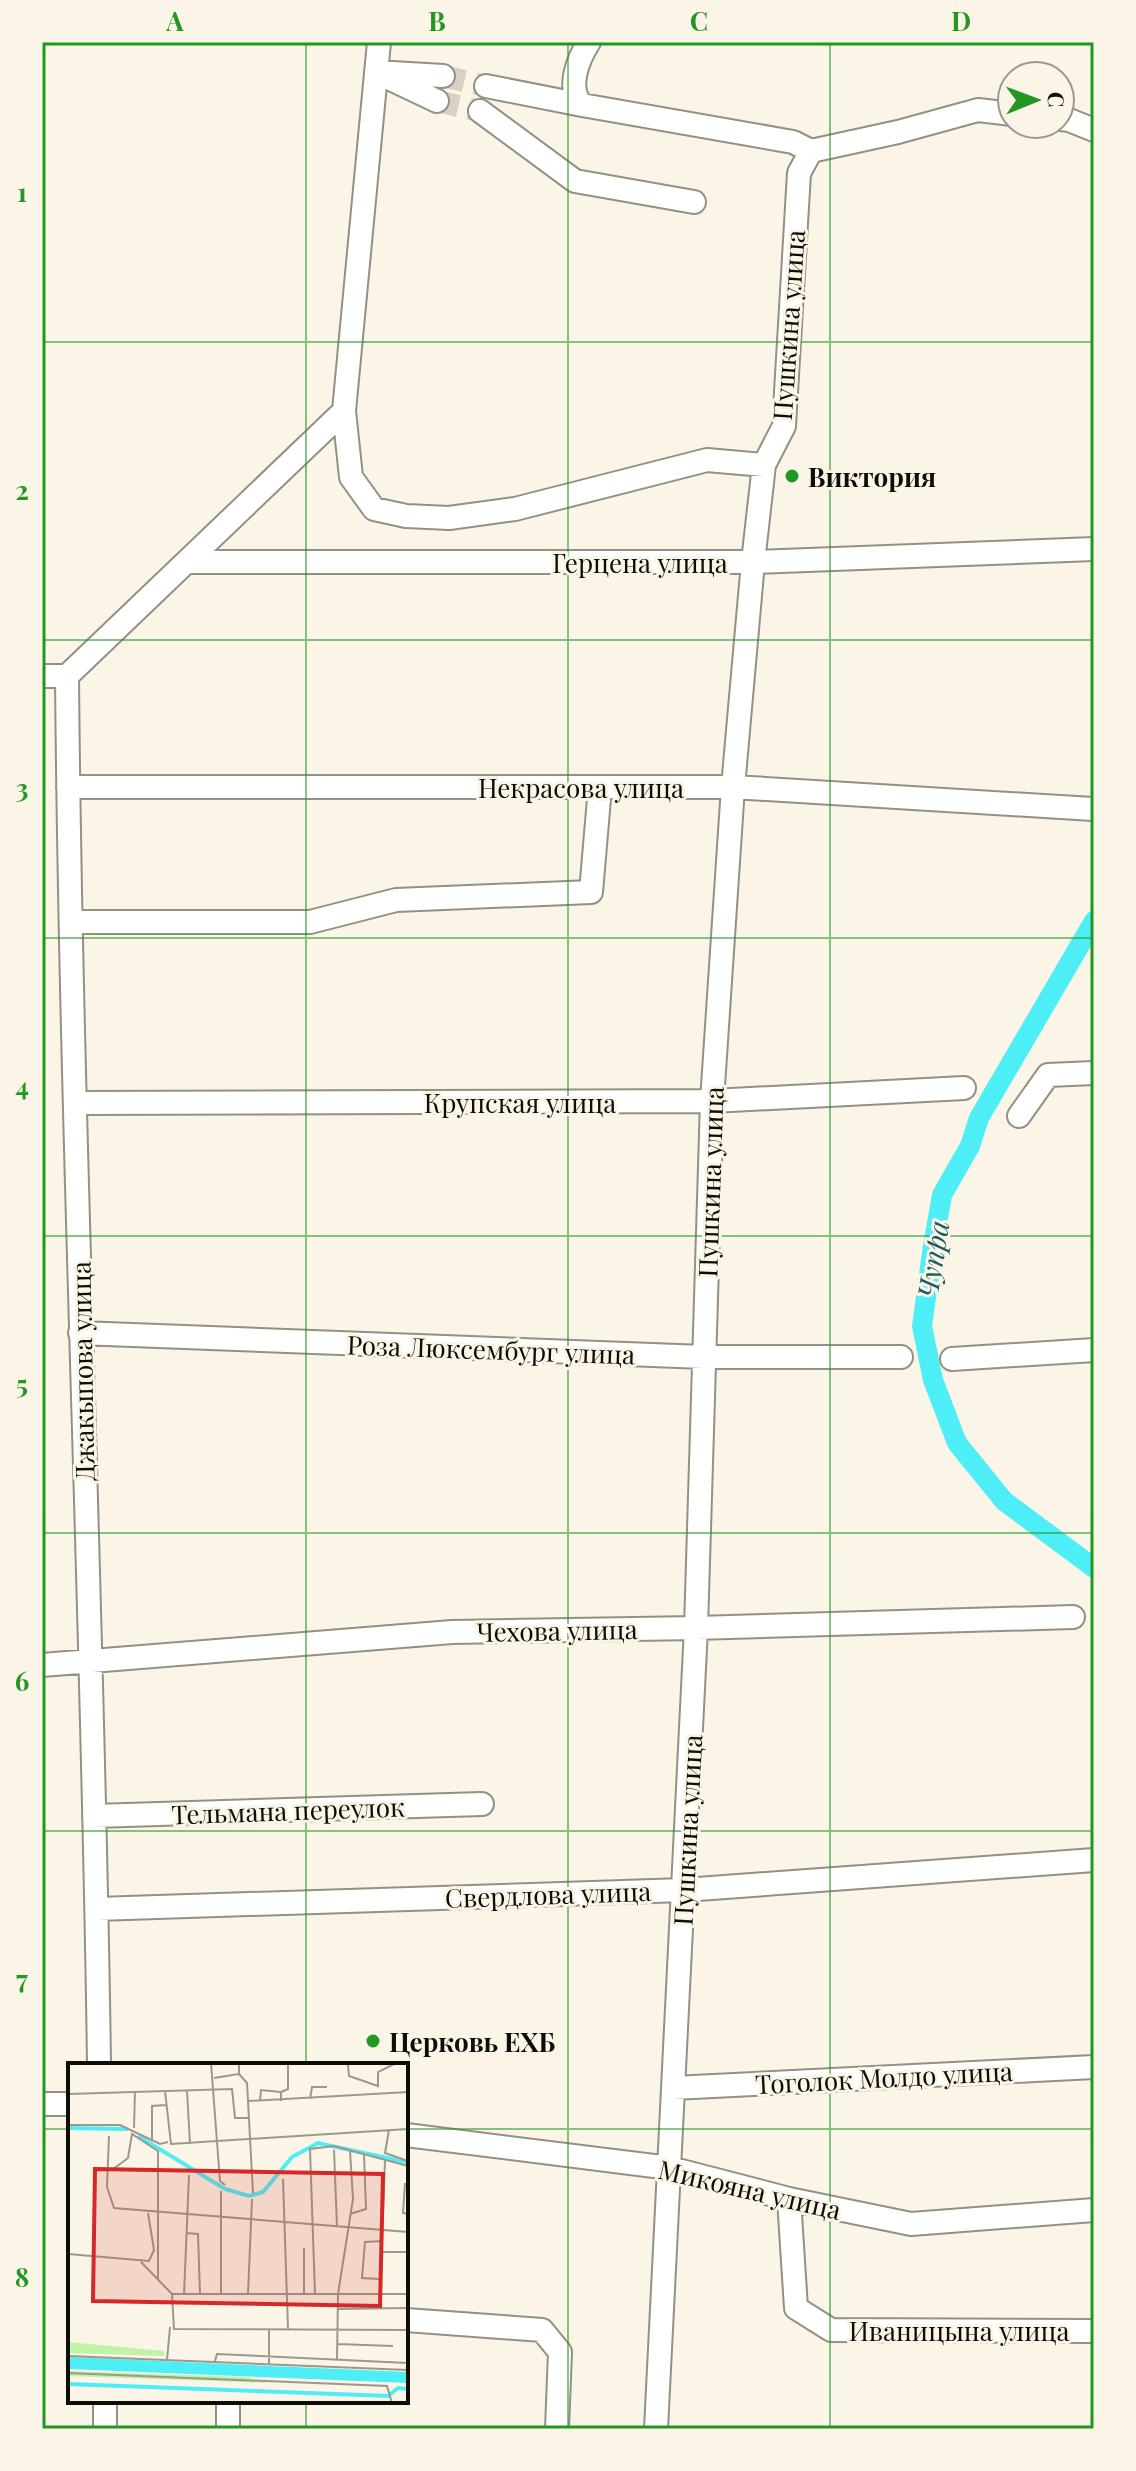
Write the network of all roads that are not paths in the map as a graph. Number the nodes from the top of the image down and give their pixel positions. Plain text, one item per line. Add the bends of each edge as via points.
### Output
1 (379, 42) edge
2 (589, 42) edge
3 (376, 72) junction
4 (443, 76) tunnel mouth
5 (486, 86) tunnel mouth
6 (437, 101) tunnel mouth
7 (582, 105) junction
8 (480, 111) tunnel mouth
9 (996, 112) edge
10 (811, 151) junction
11 (694, 202) dead end
12 (344, 411) junction
13 (764, 465) junction
14 (1094, 549) edge
15 (187, 562) junction
16 (753, 562) junction
17 (42, 676) edge
18 (67, 676) junction
19 (68, 787) junction
20 (600, 787) junction
21 (733, 787) junction
22 (1093, 809) edge
23 (71, 922) junction
24 (1094, 1073) edge
25 (964, 1088) dead end
26 (712, 1101) junction
27 (76, 1103) junction
28 (1019, 1116) dead end
29 (80, 1333) junction
30 (1094, 1350) edge
31 (704, 1357) junction
32 (901, 1357) dead end
33 (952, 1359) dead end
34 (1073, 1617) dead end
35 (696, 1628) junction
36 (89, 1663) junction
37 (42, 1665) edge
38 (482, 1804) dead end
39 (94, 1816) junction
40 (1094, 1860) edge
41 (684, 1890) junction
42 (97, 1909) junction
43 (99, 2063) edge
44 (1094, 2067) edge
45 (673, 2088) junction
46 (42, 2104) edge
47 (68, 2104) edge
48 (408, 2135) edge
49 (670, 2168) junction
50 (789, 2199) junction
51 (1094, 2210) edge
52 (408, 2320) edge
53 (1094, 2331) edge
54 (105, 2403) edge
55 (228, 2403) edge
56 (105, 2429) edge
57 (228, 2429) edge
58 (557, 2429) edge
59 (656, 2429) edge

1 - 3 street
2 - 7 street via 574,85
3 - 4 street
3 - 6 street
3 - 12 street
5 - 7 street
7 - 10 street via 793,142
8 - 11 street via 575,181
9 - 10 street via 978,110
10 - 13 street, Пушкина улица via 799,173 784,426
12 - 13 street via 351,477 374,509 406,516 449,518 515,509 707,460
12 - 15 street
13 - 16 street, Пушкина улица
14 - 16 street, Герцена улица
15 - 16 street, Герцена улица
15 - 18 street
16 - 21 street, Пушкина улица
17 - 18 street
18 - 19 street, Джакыпова улица
19 - 20 street, Некрасова улица
19 - 23 street, Джакыпова улица
20 - 21 street, Некрасова улица
20 - 23 street via 591,892 396,900 310,922
21 - 22 street, Некрасова улица
21 - 26 street, Пушкина улица
23 - 27 street, Джакыпова улица
24 - 28 street via 1048,1075
25 - 26 street, Крупская улица
26 - 27 street, Крупская улица
26 - 31 street, Пушкина улица
27 - 29 street, Джакыпова улица
29 - 31 street, Роза Люксембург улица
29 - 36 street, Джакыпова улица
30 - 33 street
31 - 32 street, Роза Люксембург улица
31 - 35 street, Пушкина улица
34 - 35 street, Чехова улица
35 - 36 street, Чехова улица via 452,1632
35 - 41 street, Пушкина улица
36 - 37 street, Чехова улица
36 - 39 street, Джакыпова улица
38 - 39 street, Тельмана переулок
39 - 42 street, Джакыпова улица
40 - 41 street, Свердлова улица
41 - 42 street, Свердлова улица
41 - 45 street, Пушкина улица
42 - 43 street, Джакыпова улица
44 - 45 street, Тоголок Молдо улица
45 - 49 street, Пушкина улица
46 - 47 street
48 - 49 street, Микояна улица
49 - 50 street, Микояна улица
49 - 59 street, Пушкина улица
50 - 51 street, Микояна улица via 911,2224
50 - 53 street, Иваницына улица via 796,2308 831,2330
52 - 58 street via 542,2330 560,2352
54 - 56 street
55 - 57 street

